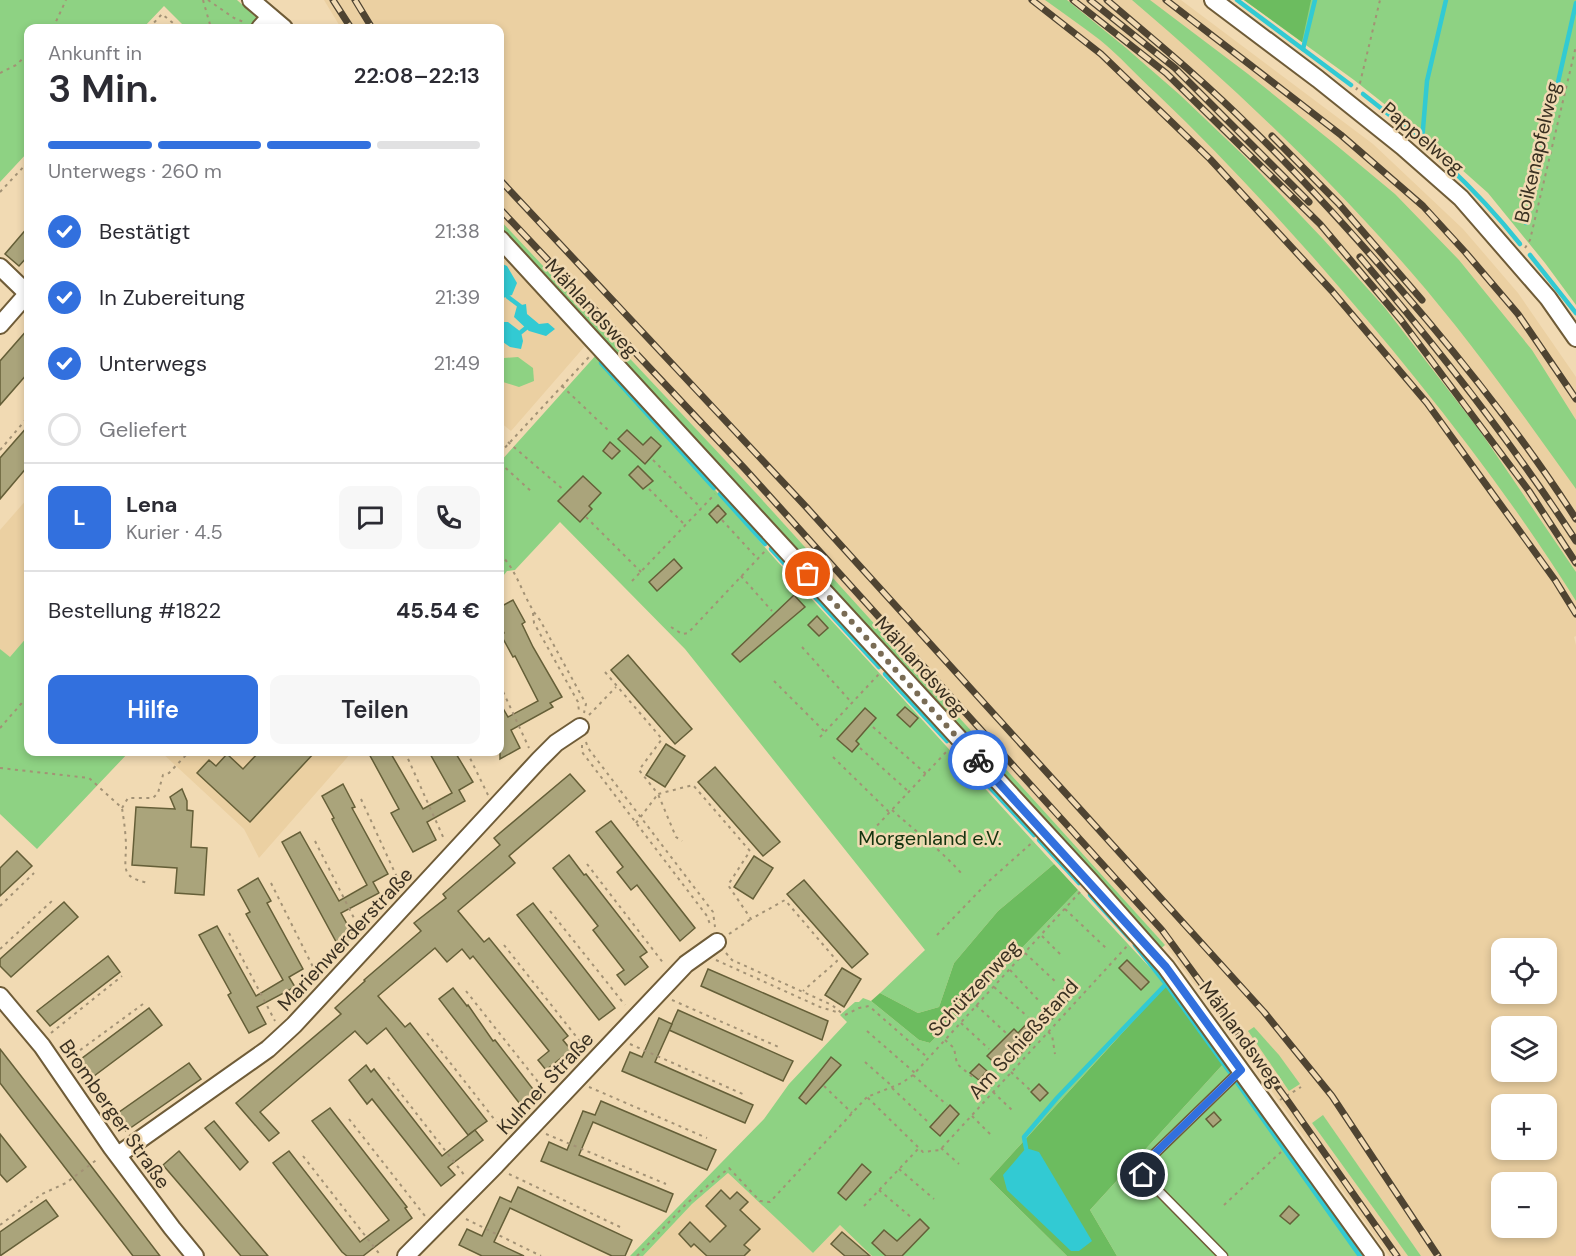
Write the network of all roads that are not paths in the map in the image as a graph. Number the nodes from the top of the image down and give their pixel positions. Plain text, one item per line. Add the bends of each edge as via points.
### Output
1 (250, 0) edge
2 (1213, 0) edge
3 (263, 24) edge
4 (504, 243) edge
5 (0, 267) edge
6 (24, 290) edge
7 (24, 298) edge
8 (0, 325) edge
9 (1576, 338) edge
10 (580, 727) road end
11 (716, 943) road end
12 (0, 996) edge
13 (1241, 1070) junction
14 (115, 1151) junction
15 (195, 1256) edge
16 (405, 1256) edge
17 (1223, 1256) edge
18 (1375, 1256) edge

1 - 3 street
2 - 9 street, Pappelweg via 1348,102 1461,198 1548,298
4 - 13 street, Mählandsweg via 1140,937
5 - 6 street
7 - 8 street
10 - 14 street, Marienwerderstraße via 539,760 268,1049
11 - 16 street, Kulmer Straße via 686,964
12 - 14 street, Bromberger Straße via 39,1043
13 - 17 lane via 1144,1164 1143,1175
13 - 18 street, Mählandsweg
14 - 15 street, Bromberger Straße

